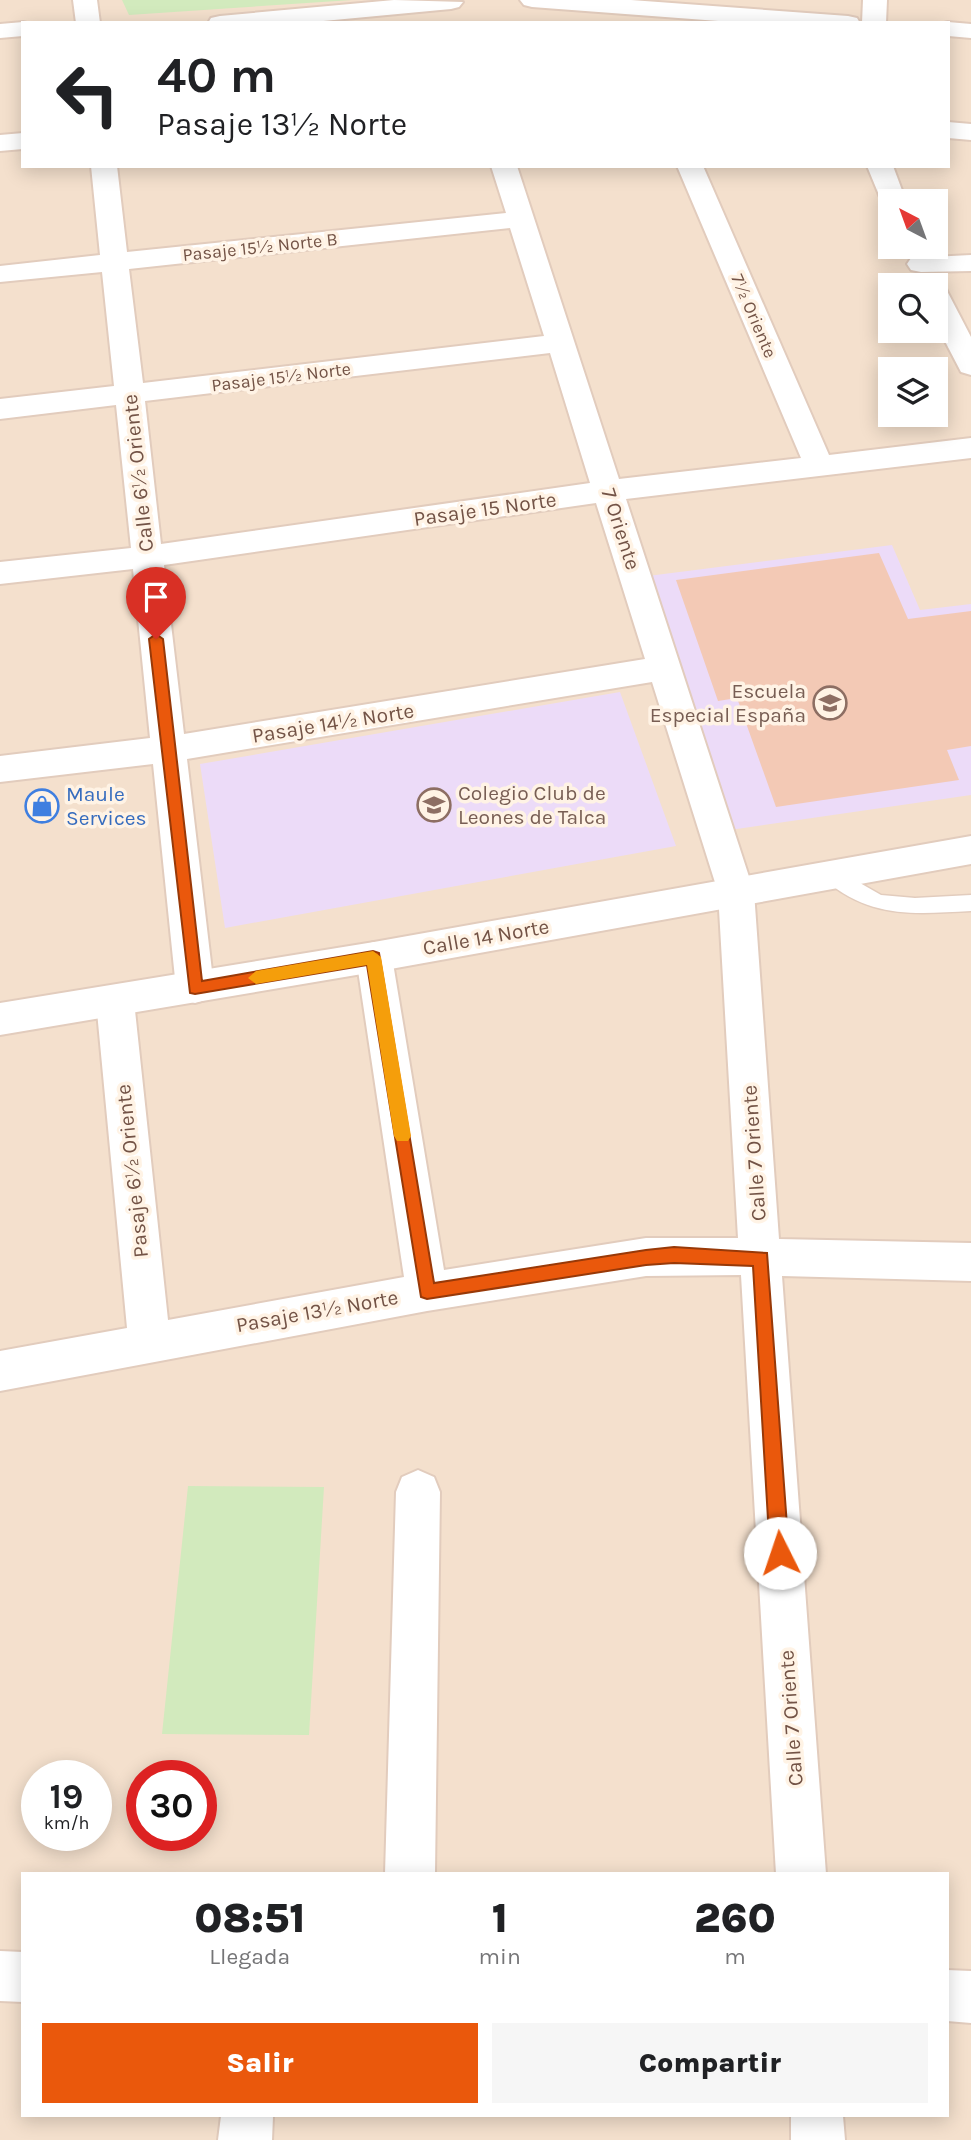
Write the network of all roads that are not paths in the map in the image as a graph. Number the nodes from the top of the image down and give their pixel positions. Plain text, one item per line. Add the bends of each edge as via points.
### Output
1 (85, 0) edge
2 (875, 0) edge
3 (545, 1) edge
4 (714, 7) edge
5 (453, 8) edge
6 (682, 17) edge
7 (88, 21) edge
8 (251, 21) edge
9 (831, 21) edge
10 (874, 21) edge
11 (21, 29) edge
12 (950, 29) edge
13 (0, 31) edge
14 (971, 31) edge
15 (950, 130) edge
16 (971, 132) edge
17 (21, 141) edge
18 (0, 143) edge
19 (104, 168) edge
20 (505, 168) edge
21 (691, 168) edge
22 (881, 168) edge
23 (889, 189) edge
24 (521, 219) junction
25 (971, 263) edge
26 (114, 264) junction
27 (922, 265) edge
28 (0, 274) edge
29 (948, 319) edge
30 (561, 344) junction
31 (971, 366) edge
32 (129, 396) junction
33 (0, 409) edge
34 (971, 448) edge
35 (819, 466) junction
36 (609, 491) junction
37 (147, 557) junction
38 (0, 573) edge
39 (665, 668) junction
40 (168, 750) junction
41 (0, 769) edge
42 (971, 850) edge
43 (832, 875) junction
44 (736, 892) junction
45 (971, 903) edge
46 (373, 957) junction
47 (195, 988) junction
48 (115, 1001) junction
49 (0, 1019) edge
50 (761, 1259) junction
51 (971, 1262) edge
52 (427, 1292) junction
53 (149, 1342) junction
54 (0, 1371) edge
55 (418, 1492) dead end
56 (410, 1872) edge
57 (801, 1872) edge
58 (0, 1976) edge
59 (21, 1976) edge
60 (949, 1996) edge
61 (971, 1997) edge
62 (247, 2117) edge
63 (817, 2117) edge
64 (245, 2140) edge
65 (818, 2140) edge

1 - 7 street
2 - 10 street
3 - 6 street
4 - 6 street
4 - 9 street
5 - 8 street
11 - 13 street
12 - 14 street
15 - 16 street
17 - 18 street
19 - 26 street, Calle 6½ Oriente
20 - 24 street, 7 Oriente
21 - 35 street, 7½ Oriente
22 - 23 street
24 - 26 street, Pasaje 15½ Norte B
24 - 30 street, 7 Oriente
25 - 27 street
26 - 28 street, Pasaje 15½ Norte B
26 - 32 street, Calle 6½ Oriente
29 - 31 street
30 - 32 street, Pasaje 15½ Norte
30 - 36 street, 7 Oriente
32 - 33 street, Pasaje 15½ Norte
32 - 37 street, Calle 6½ Oriente
34 - 35 street, Pasaje 15 Norte
35 - 36 street, Pasaje 15 Norte
36 - 37 street, Pasaje 15 Norte
36 - 39 street, 7 Oriente
37 - 38 street, Pasaje 15 Norte
37 - 40 street, Calle 6½ Oriente
39 - 40 street, Pasaje 14½ Norte
39 - 44 street, 7 Oriente
40 - 41 street, Pasaje 14½ Norte
40 - 47 street, Calle 6½ Oriente
42 - 43 street, Calle 14 Norte
43 - 44 street, Calle 14 Norte
43 - 45 lane via 855,894 885,905
44 - 46 street, Calle 14 Norte
44 - 50 street, Calle 7 Oriente
46 - 47 street, Calle 14 Norte
46 - 52 street
47 - 48 street, Calle 14 Norte
48 - 49 street, Calle 14 Norte
48 - 53 street, Pasaje 6½ Oriente
50 - 51 street, Pasaje 13½ Norte
50 - 52 street, Pasaje 13½ Norte via 646,1257
50 - 57 street, Calle 7 Oriente
52 - 53 street, Pasaje 13½ Norte
53 - 54 street, Pasaje 13½ Norte
55 - 56 street
58 - 59 street
60 - 61 street
62 - 64 street
63 - 65 street

